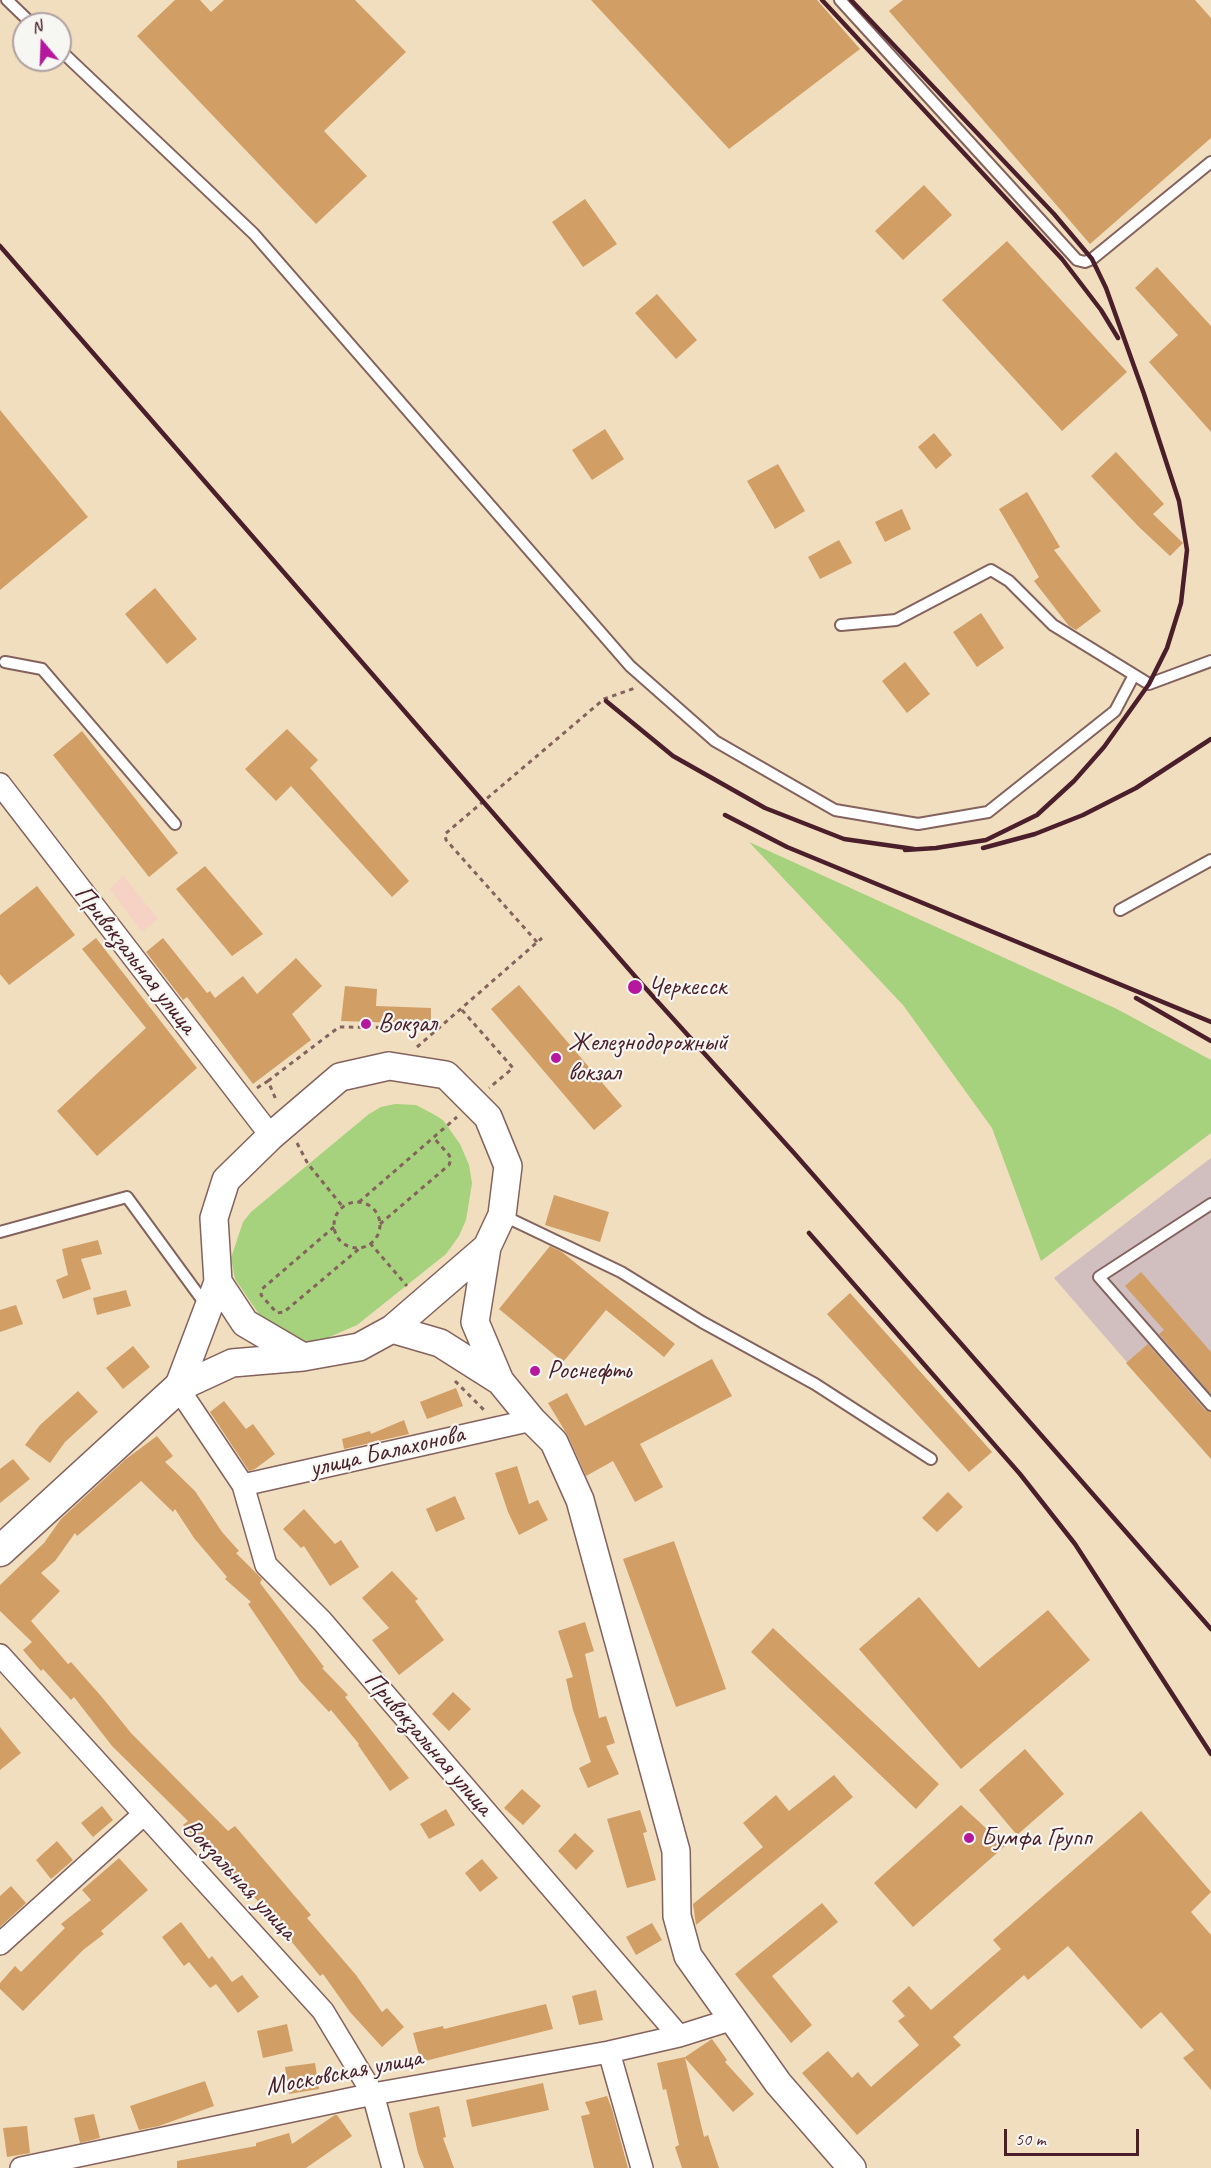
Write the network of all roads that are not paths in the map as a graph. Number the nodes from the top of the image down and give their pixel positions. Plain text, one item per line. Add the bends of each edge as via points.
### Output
1 (7, 0) edge
2 (840, 0) edge
3 (20, 12) edge
4 (72, 61) edge
5 (1211, 162) edge
6 (841, 625) dead end
7 (1211, 661) edge
8 (2, 662) edge
9 (1134, 675) junction
10 (0, 784) edge
11 (175, 824) dead end
12 (1211, 860) edge
13 (1120, 910) dead end
14 (271, 1136) junction
15 (1211, 1204) edge
16 (502, 1215) junction
17 (0, 1232) edge
18 (487, 1247) junction
19 (218, 1282) junction
20 (210, 1310) junction
21 (392, 1329) junction
22 (303, 1357) junction
23 (500, 1381) junction
24 (178, 1388) junction
25 (1211, 1405) edge
26 (532, 1420) junction
27 (931, 1459) dead end
28 (243, 1485) junction
29 (0, 1551) edge
30 (0, 1655) edge
31 (143, 1815) junction
32 (0, 1944) edge
33 (733, 2019) junction
34 (679, 2036) junction
35 (609, 2052) junction
36 (373, 2094) junction
37 (21, 2168) edge
38 (393, 2168) edge
39 (642, 2168) edge
40 (852, 2168) edge

1 - 3 lane
2 - 5 lane via 1077,260 1092,259
4 - 9 lane via 254,234 630,666 715,741 835,810 918,824 988,812 1115,711
6 - 9 lane via 896,620 992,570 1009,581 1053,625
7 - 9 lane via 1149,684
8 - 11 lane via 42,669
10 - 14 street, Привокзальная улица
12 - 13 lane
14 - 16 street via 340,1077 389,1066 446,1075 488,1118 508,1166
14 - 19 street via 226,1180 214,1218
15 - 25 lane via 1099,1277
16 - 18 street
16 - 27 lane via 621,1272 702,1323 815,1384
17 - 20 lane via 127,1197
18 - 21 street
18 - 23 street via 475,1322
19 - 20 street
19 - 22 street via 245,1323
20 - 24 street
21 - 22 street via 359,1347
21 - 23 street via 440,1343
22 - 24 street via 232,1363
23 - 26 street
24 - 28 street, Привокзальная улица
24 - 29 main road
26 - 28 street, улица Балахонова
26 - 33 street via 554,1442 580,1500 676,1851 676,1916 688,1956
28 - 34 street, Привокзальная улица via 266,1565 322,1621
30 - 31 street, Вокзальная улица
31 - 32 street
31 - 36 street, Вокзальная улица via 322,2011
33 - 34 street
33 - 40 street via 778,2083
34 - 35 street, Московская улица
35 - 36 street, Московская улица
35 - 39 street
36 - 37 street, Московская улица
36 - 38 street, Вокзальная улица

